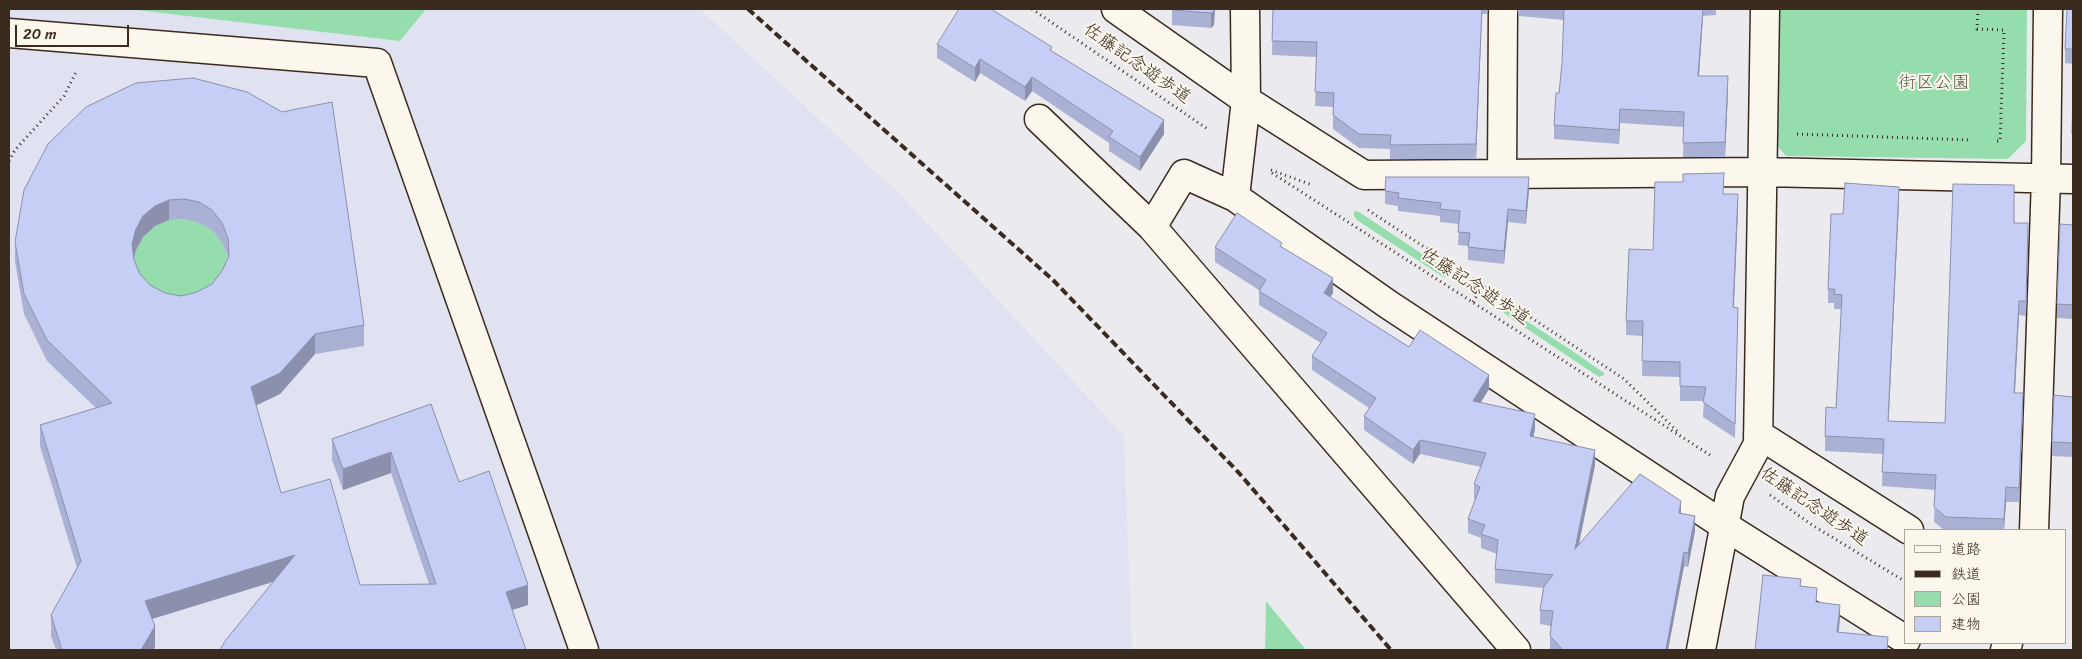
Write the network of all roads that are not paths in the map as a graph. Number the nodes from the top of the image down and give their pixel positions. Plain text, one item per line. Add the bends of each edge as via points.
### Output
1 (1116, 9) edge
2 (1245, 9) edge
3 (1503, 9) edge
4 (1765, 9) edge
5 (2048, 9) edge
6 (9, 33) edge
7 (1246, 100) junction
8 (1039, 119) dead end
9 (1764, 172) junction
10 (1502, 175) junction
11 (2046, 178) junction
12 (2073, 178) edge
13 (1235, 197) junction
14 (1152, 227) junction
15 (1758, 434) junction
16 (1725, 526) junction
17 (1906, 529) edge
18 (2034, 529) edge
19 (1904, 639) edge
20 (584, 650) edge
21 (1516, 650) edge
22 (1700, 650) edge

1 - 7 street
2 - 7 street
3 - 10 street
4 - 9 street
5 - 11 street
6 - 20 street via 377,63
7 - 10 street via 1364,175
7 - 13 street
8 - 14 street
9 - 10 street
9 - 11 street
9 - 15 street
11 - 12 street
11 - 18 street
13 - 14 street via 1184,174
13 - 16 street via 1389,305
14 - 21 street
15 - 16 street via 1758,444 1730,496
15 - 17 street
16 - 19 street
16 - 22 street

